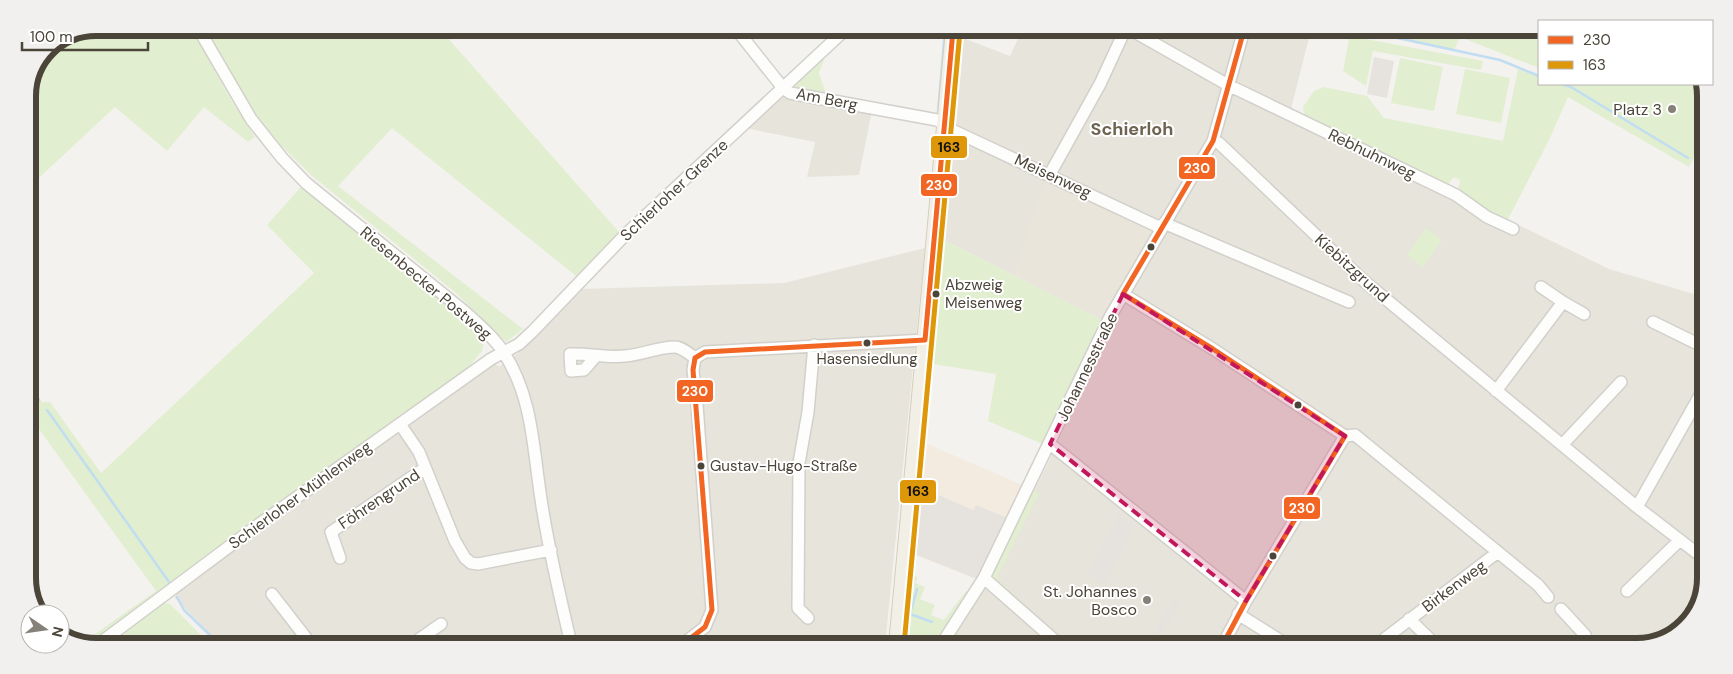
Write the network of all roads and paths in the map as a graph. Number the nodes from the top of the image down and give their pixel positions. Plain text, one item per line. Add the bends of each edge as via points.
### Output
1 (203, 36) edge
2 (742, 36) edge
3 (839, 36) edge
4 (952, 36) edge
5 (1122, 36) edge
6 (1142, 36) edge
7 (1242, 36) edge
8 (1228, 85) junction
9 (783, 88) junction
10 (944, 125) junction
11 (1213, 141) junction
12 (1050, 174) junction
13 (1162, 226) junction
14 (1513, 229) dead end
15 (1541, 287) dead end
16 (1123, 294) junction
17 (1349, 302) dead end
18 (1563, 302) junction
19 (1584, 314) dead end
20 (1653, 322) dead end
21 (925, 340) junction
22 (1697, 344) edge
23 (814, 345) junction
24 (504, 352) junction
25 (596, 356) dead end
26 (695, 358) junction
27 (1621, 382) dead end
28 (1496, 391) junction
29 (1697, 401) edge
30 (400, 424) junction
31 (1345, 436) junction
32 (1050, 444) junction
33 (1562, 445) junction
34 (425, 468) junction
35 (1637, 507) junction
36 (1680, 540) junction
37 (551, 550) junction
38 (1498, 552) junction
39 (1697, 552) edge
40 (340, 558) dead end
41 (984, 578) junction
42 (1627, 591) dead end
43 (272, 594) dead end
44 (1548, 597) dead end
45 (1246, 601) junction
46 (1561, 610) dead end
47 (1238, 614) junction
48 (808, 618) dead end
49 (1409, 619) junction
50 (441, 624) dead end
51 (107, 638) edge
52 (306, 638) edge
53 (423, 638) edge
54 (570, 638) edge
55 (691, 638) edge
56 (897, 638) edge
57 (945, 638) edge
58 (1052, 638) edge
59 (1226, 638) edge
60 (1276, 638) edge
61 (1385, 638) edge
62 (1429, 638) edge
63 (1582, 638) edge

1 - 24 street, Riesenbecker Postweg via 262,136 282,158 306,183 466,312
2 - 9 street, Am Berg
3 - 9 street, Schierloher Grenze
4 - 10 main road
5 - 12 street via 1100,84
6 - 8 street, Rebhuhnweg
7 - 8 street, Johannesstraße
8 - 11 street, Johannesstraße
8 - 14 street, Rebhuhnweg via 1456,195 1487,217
9 - 10 street, Am Berg via 790,93 937,120
9 - 24 street, Schierloher Grenze via 626,234 532,332
10 - 12 street, Meisenweg
10 - 21 main road
11 - 13 street, Johannesstraße
11 - 28 street, Kiebitzgrund via 1219,143 1364,281
12 - 13 street, Meisenweg
13 - 16 street, Johannesstraße
13 - 17 street, Meisenweg
15 - 18 street
16 - 31 street via 1213,348
16 - 32 street, Johannesstraße
18 - 19 street
18 - 28 street
20 - 22 street
21 - 23 street
21 - 56 main road
23 - 26 street via 705,352
23 - 48 street via 808,412 798,463 798,608
24 - 30 street, Schierloher Mühlenweg
24 - 37 street, Riesenbecker Postweg via 521,385 529,416
25 - 26 street via 636,355 674,347
26 - 55 street via 693,370 712,610 705,627
27 - 33 street
28 - 33 street, Kiebitzgrund
29 - 35 street
30 - 34 street, Föhrengrund via 419,452
30 - 51 street, Schierloher Mühlenweg
31 - 38 street via 1355,435
31 - 45 street
32 - 41 street, Johannesstraße
32 - 45 street
33 - 35 street, Kiebitzgrund
34 - 37 street, Föhrengrund via 455,541 471,562 478,564
34 - 40 street, Föhrengrund via 331,532
35 - 36 street, Kiebitzgrund
36 - 39 street, Kiebitzgrund
36 - 42 street
37 - 54 street, Riesenbecker Postweg
38 - 44 street
38 - 49 street, Birkenweg
41 - 57 street, Johannesstraße
41 - 58 street
43 - 52 street
45 - 47 street
46 - 63 street via 1584,635
47 - 59 street
47 - 60 street
49 - 61 street, Birkenweg
49 - 62 street, Birkenweg
50 - 53 street

